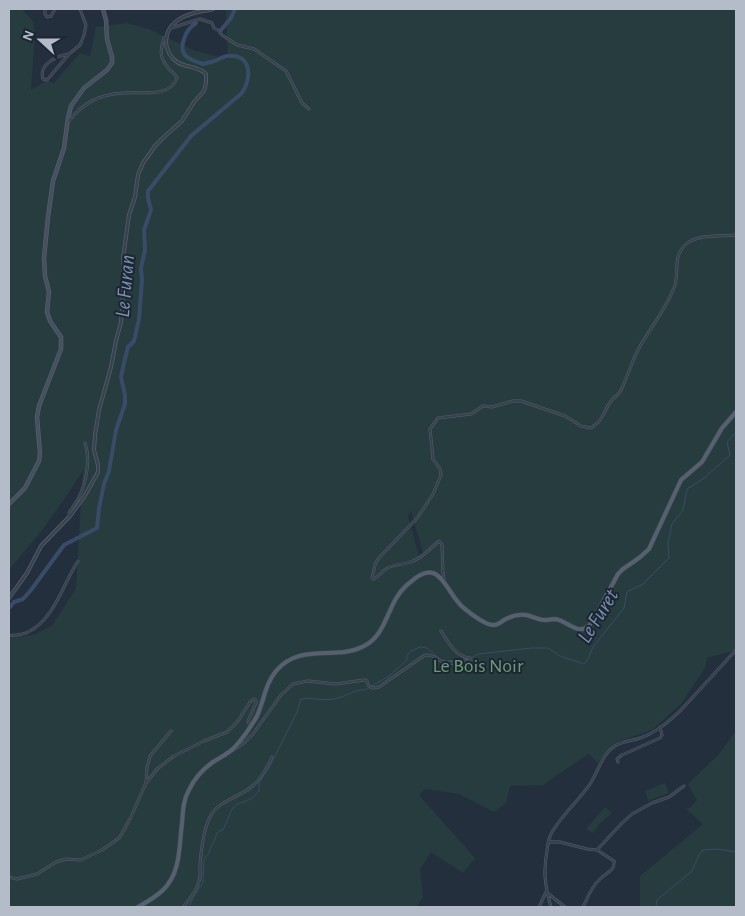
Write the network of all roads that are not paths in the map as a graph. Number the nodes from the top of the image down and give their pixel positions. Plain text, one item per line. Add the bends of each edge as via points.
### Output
1 (45, 9) edge
2 (55, 9) edge
3 (80, 9) edge
4 (103, 9) edge
5 (213, 9) edge
6 (168, 31) junction
7 (167, 36) junction
8 (69, 54) junction
9 (309, 109) dead end
10 (67, 123) junction
11 (736, 235) edge
12 (736, 412) edge
13 (85, 443) dead end
14 (9, 504) edge
15 (70, 516) junction
16 (78, 561) dead end
17 (443, 581) junction
18 (9, 598) edge
19 (441, 632) dead end
20 (9, 636) edge
21 (736, 650) edge
22 (250, 726) junction
23 (660, 727) junction
24 (171, 731) dead end
25 (230, 752) junction
26 (272, 757) dead end
27 (618, 762) dead end
28 (146, 783) junction
29 (684, 786) dead end
30 (548, 842) junction
31 (597, 850) junction
32 (9, 877) edge
33 (546, 892) junction
34 (138, 907) edge
35 (183, 907) edge
36 (539, 907) edge
37 (550, 907) edge
38 (565, 907) edge
39 (583, 907) edge

1 - 2 street via 47,17
3 - 8 street via 86,25 84,35 80,45
4 - 10 main road via 112,63 79,93 71,106
5 - 6 street via 184,16
6 - 7 street
6 - 9 street via 174,26 200,19 212,23 222,35 238,45 254,49 286,71 302,103
7 - 10 street via 160,48 168,68 177,78 170,88 160,92 124,92 98,99
7 - 15 street via 170,56 182,64 202,70 206,74 205,88 182,121 155,146 138,175 123,258 122,322 95,435 98,472
8 - 8 street via 47,80 43,79 42,72 49,62
10 - 14 main road via 64,148 53,181 44,258 48,312 61,337 61,348 39,406 39,461 25,488
11 - 17 street via 697,238 681,249 675,284 668,300 638,350 620,393 598,424 591,428 581,426 565,416 521,401 484,406 470,414 438,418 430,429 433,459 440,469 433,494 418,517 378,560 372,578 376,579 390,566 417,560 439,541 442,542
12 - 17 main road via 702,462 681,480 651,546 618,574 588,627 578,629 557,620 522,615 491,625 463,608
13 - 15 street via 87,470
15 - 18 street via 41,546
16 - 20 street via 41,624 28,633
17 - 22 main road via 438,576 424,573 402,590 379,633 364,646 303,655 283,665 271,678
19 - 25 street via 460,654 470,659 447,663 425,655 379,687 371,687 364,680 294,684 281,695 253,734
21 - 23 street via 681,710
22 - 25 main road
22 - 28 street via 248,721 256,703 254,699 227,732 174,756
23 - 27 street via 660,738 622,755
23 - 30 street via 612,748 584,792 553,830
24 - 28 street via 150,756
25 - 34 main road via 206,767 190,787 183,806 174,876 163,890
26 - 35 street via 261,777 250,788 213,812 206,825 200,881
28 - 32 street via 120,837 102,850 81,860 56,862 36,874 17,880
29 - 31 street via 632,814
30 - 31 street
30 - 33 street via 544,869
31 - 39 street via 613,860 614,866 592,888
33 - 36 street
33 - 37 street
33 - 38 street

